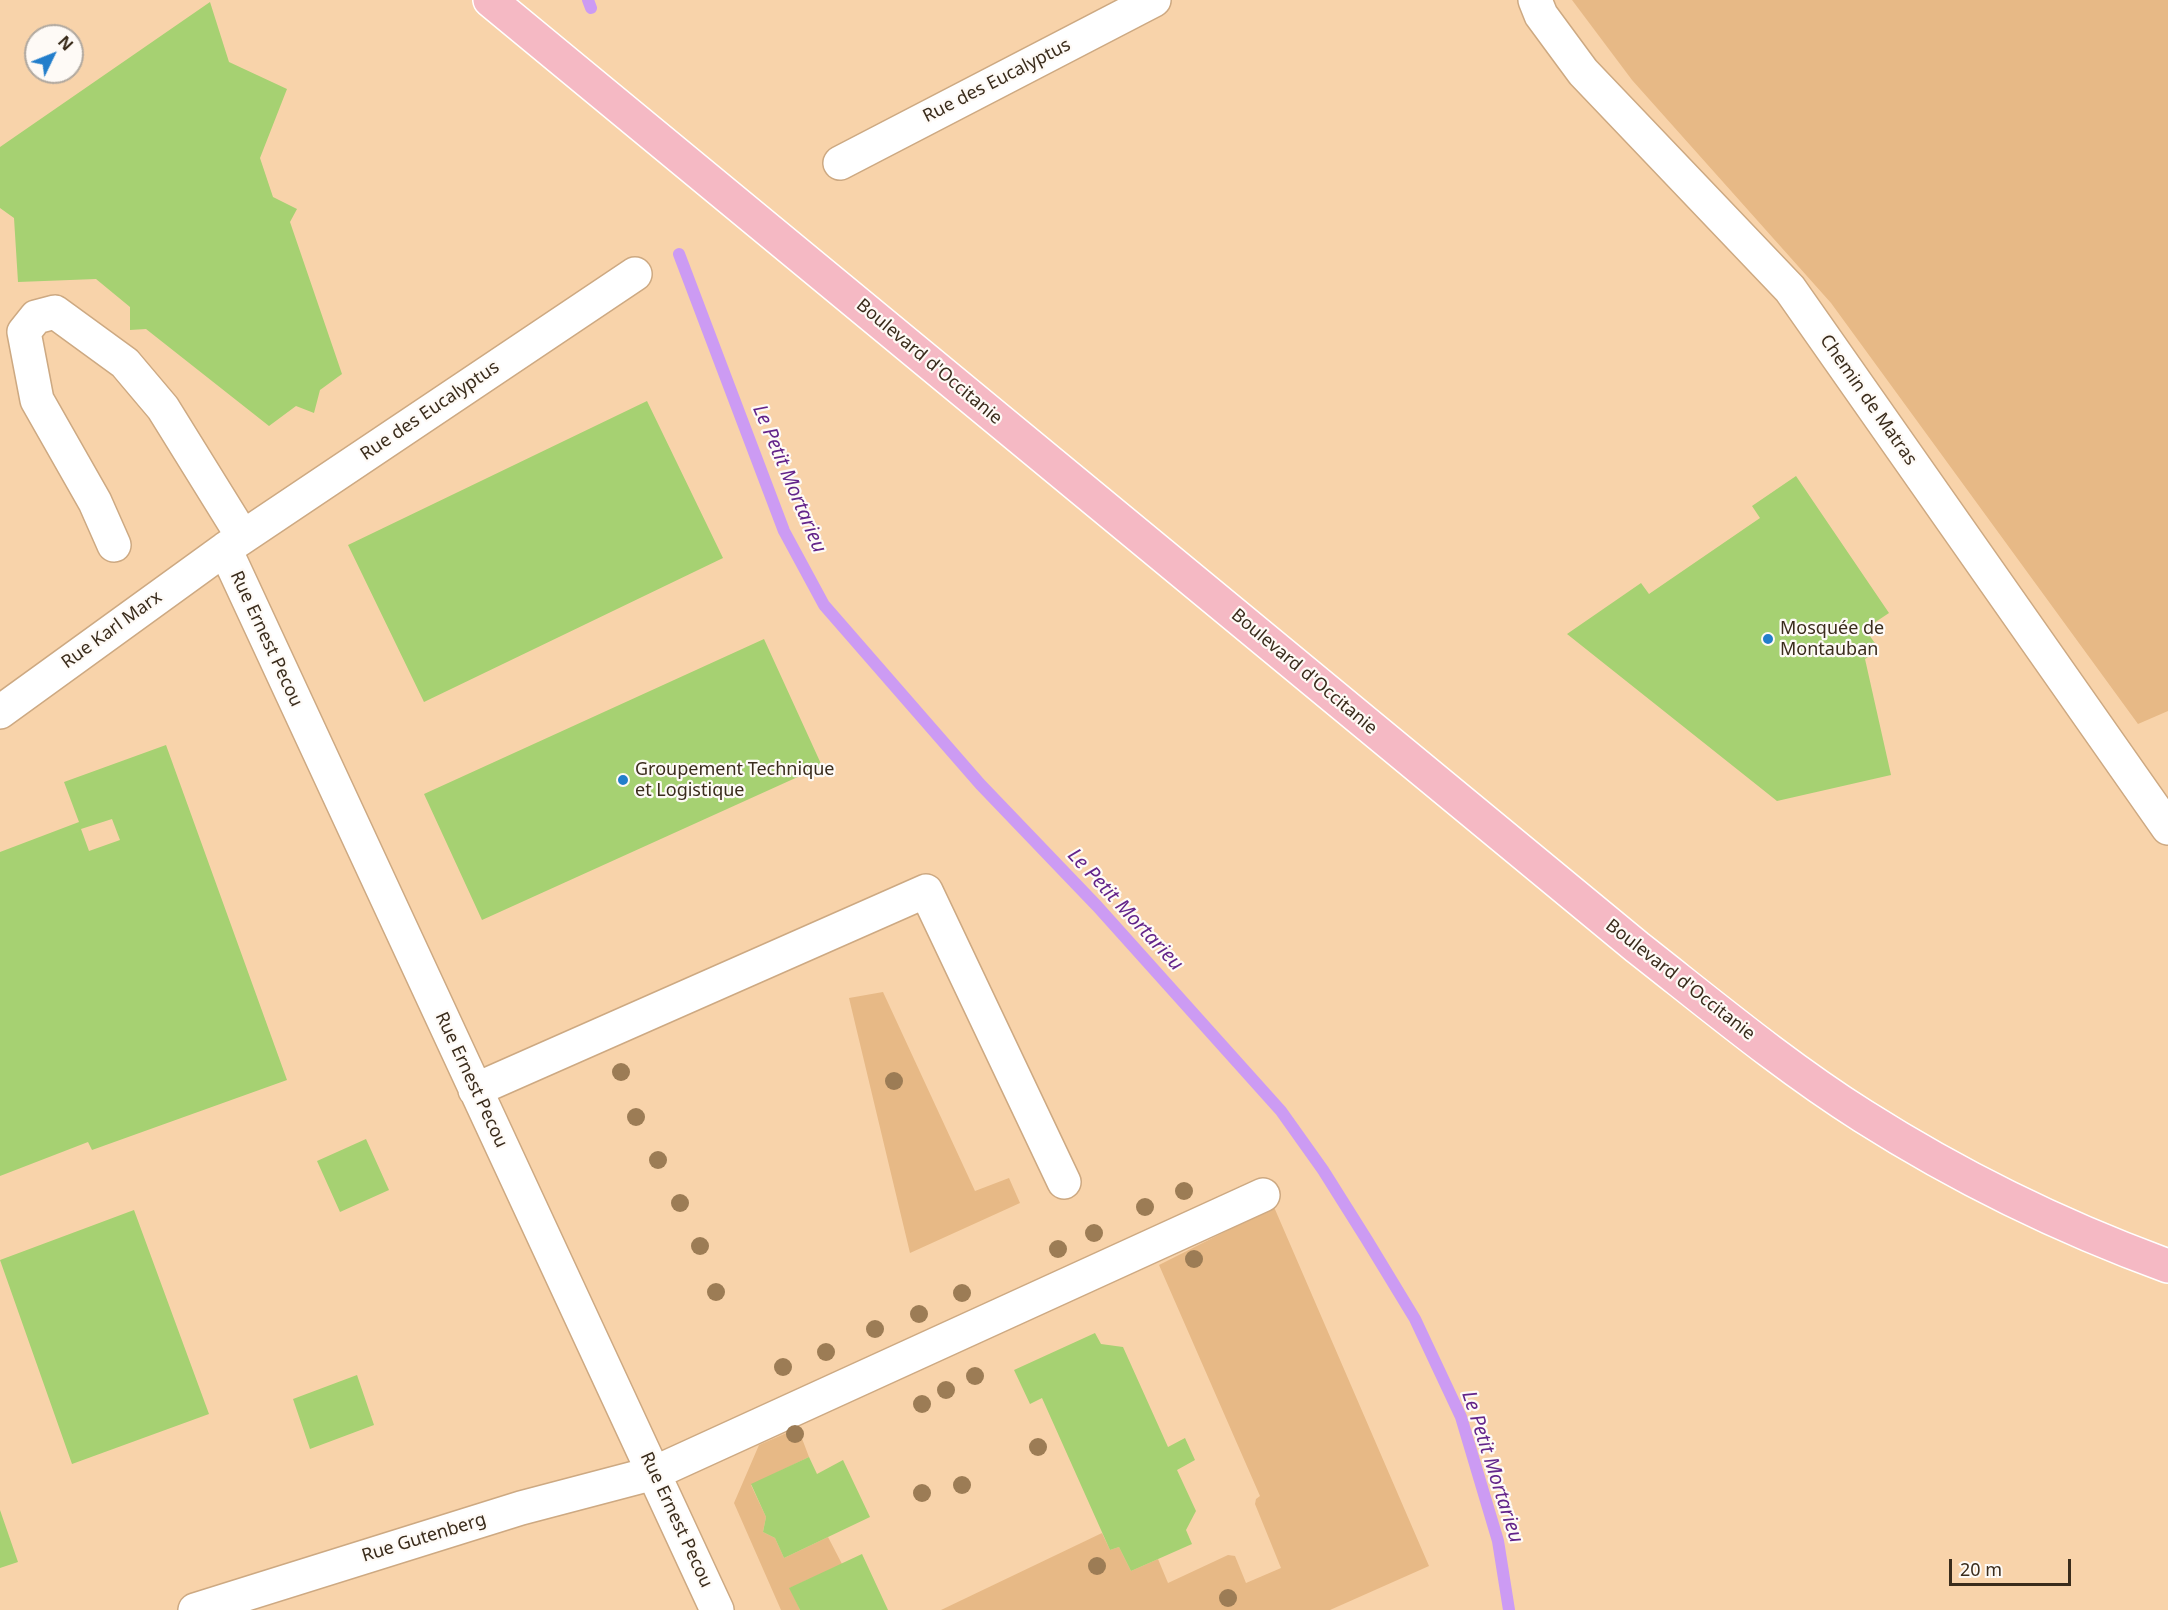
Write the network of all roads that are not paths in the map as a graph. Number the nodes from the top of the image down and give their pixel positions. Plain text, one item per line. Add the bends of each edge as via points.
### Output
1 (490, 0) edge
2 (1154, 0) edge
3 (1535, 0) edge
4 (840, 163) dead end
5 (635, 274) dead end
6 (234, 543) junction
7 (114, 545) dead end
8 (0, 711) edge
9 (2168, 828) edge
10 (476, 1090) junction
11 (1064, 1182) dead end
12 (1263, 1195) dead end
13 (2168, 1266) edge
14 (654, 1473) junction
15 (195, 1610) edge
16 (717, 1610) edge

1 - 13 main road, Boulevard d'Occitanie via 1637,947 1786,1063 1940,1163 2022,1206
2 - 4 street, Rue des Eucalyptus
3 - 9 street, Chemin de Matras via 1541,15 1583,72 1790,289
5 - 6 street, Rue des Eucalyptus
6 - 7 street, Rue Ernest Pecou via 163,408 125,363 55,312 36,317 24,332 37,400 95,502
6 - 8 street, Rue Karl Marx
6 - 10 street, Rue Ernest Pecou
10 - 11 street via 926,891
10 - 14 street, Rue Ernest Pecou
12 - 14 street, Rue Gutenberg
14 - 15 street, Rue Gutenberg via 521,1508
14 - 16 street, Rue Ernest Pecou

